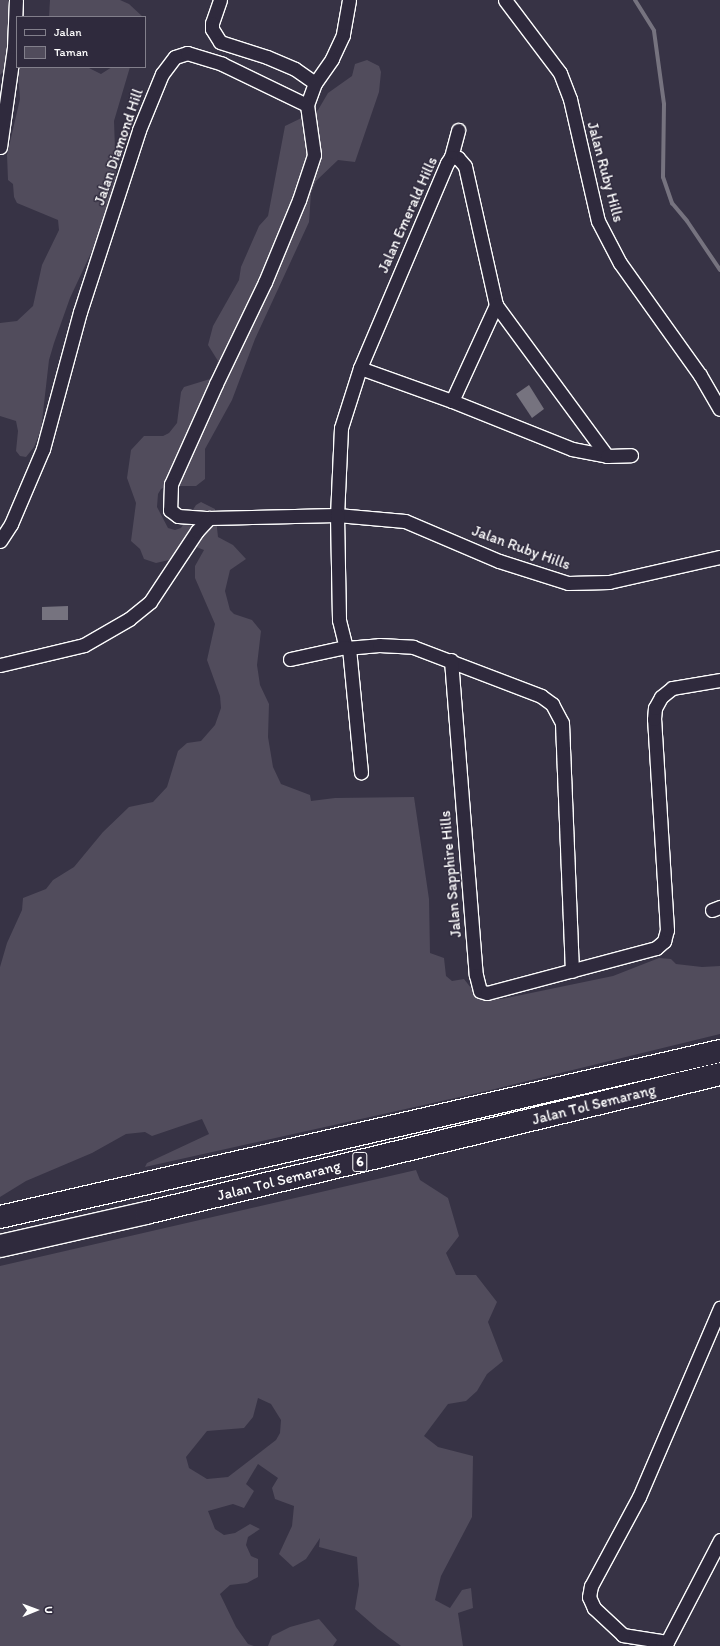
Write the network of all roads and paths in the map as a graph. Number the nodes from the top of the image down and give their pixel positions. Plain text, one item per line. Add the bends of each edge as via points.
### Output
1 (16, 0) edge
2 (220, 0) edge
3 (349, 0) edge
4 (505, 0) edge
5 (315, 83) junction
6 (308, 105) junction
7 (458, 130) dead end
8 (0, 147) edge
9 (451, 157) junction
10 (496, 305) junction
11 (360, 368) junction
12 (452, 401) junction
13 (720, 409) edge
14 (631, 455) dead end
15 (607, 456) junction
16 (337, 515) junction
17 (209, 518) junction
18 (0, 541) edge
19 (720, 557) edge
20 (347, 648) junction
21 (290, 659) dead end
22 (451, 660) junction
23 (0, 665) edge
24 (720, 680) edge
25 (361, 772) dead end
26 (572, 971) junction
27 (720, 1051) edge
28 (720, 1074) edge
29 (0, 1217) edge
30 (0, 1246) edge
31 (720, 1308) edge
32 (720, 1540) edge
33 (665, 1644) edge

1 - 8 street via 13,55
2 - 5 street via 212,23 220,42 267,56 295,68
3 - 5 street via 343,35 332,59
4 - 13 street, Jalan Ruby Hills via 560,73 570,99 598,221 616,256 700,375
5 - 6 street
6 - 17 street via 314,155 299,200 265,282 171,484 170,510 178,516
6 - 18 street, Jalan Diamond Hill via 222,64 187,53 175,57 162,74 138,130 80,312 43,448 11,524
7 - 9 street
9 - 10 street, Jalan Emerald Hills via 458,158 465,166
9 - 11 street, Jalan Emerald Hills
10 - 12 street
10 - 15 street, Jalan Emerald Hills
11 - 12 street
11 - 16 street, Jalan Emerald Hills via 342,428
12 - 15 street via 566,446
14 - 15 street
16 - 17 street
16 - 19 street, Jalan Ruby Hills via 411,523 499,560 568,583 609,582
16 - 20 street via 339,620
17 - 23 street via 197,531 150,602 129,619 84,645
20 - 21 street
20 - 22 street via 379,645 413,647
20 - 25 street
22 - 26 street via 541,696 552,704 562,723
22 - 26 street, Jalan Sapphire Hills via 480,991 487,993
24 - 26 street, Jalan Sapphire Hills via 672,688 661,697 655,708 666,930 664,940 656,948
27 - 29 highway, Jalan Tol Semarang / 6
28 - 30 highway, Jalan Tol Semarang / 6
31 - 33 street via 639,1497 592,1586 589,1597 594,1608 623,1635
32 - 33 street

